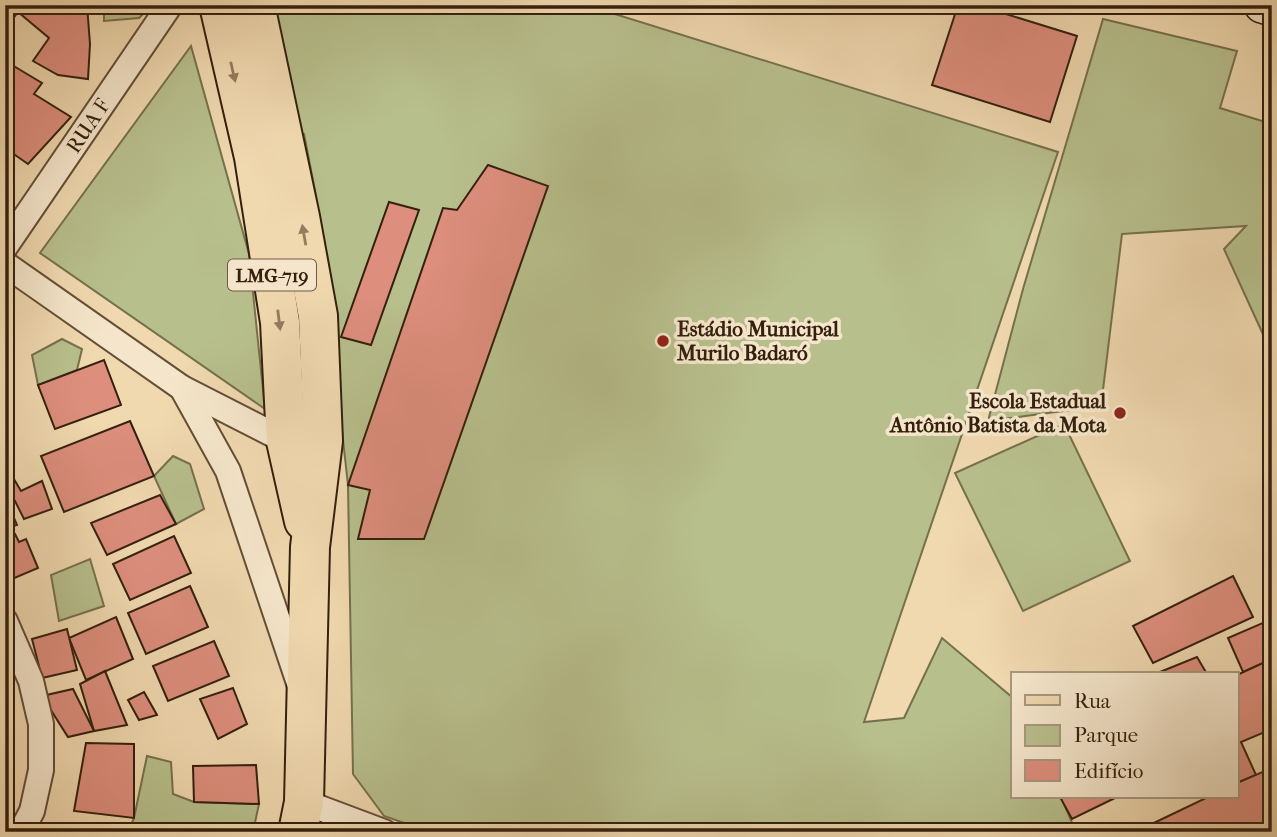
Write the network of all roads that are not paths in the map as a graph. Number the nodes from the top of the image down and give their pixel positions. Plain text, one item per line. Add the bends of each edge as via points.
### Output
1 (170, 5) edge
2 (219, 5) edge
3 (255, 5) edge
4 (1262, 5) edge
5 (1272, 8) edge
6 (270, 154) junction
7 (5, 247) edge
8 (5, 264) edge
9 (182, 388) junction
10 (305, 441) junction
11 (5, 621) edge
12 (306, 704) junction
13 (301, 817) edge
14 (21, 832) edge
15 (384, 832) edge

1 - 7 street, RUA F
2 -> 6 main road, LMG-719
3 - 6 main road, LMG-719
4 - 5 main road
6 - 10 main road, LMG-719 via 280,322
8 - 9 street
9 - 10 street
9 - 12 street via 228,471
10 - 12 main road, LMG-719 via 310,547
11 - 14 street via 31,681 40,724 41,770 32,811
12 - 13 main road, LMG-719
13 - 15 street

